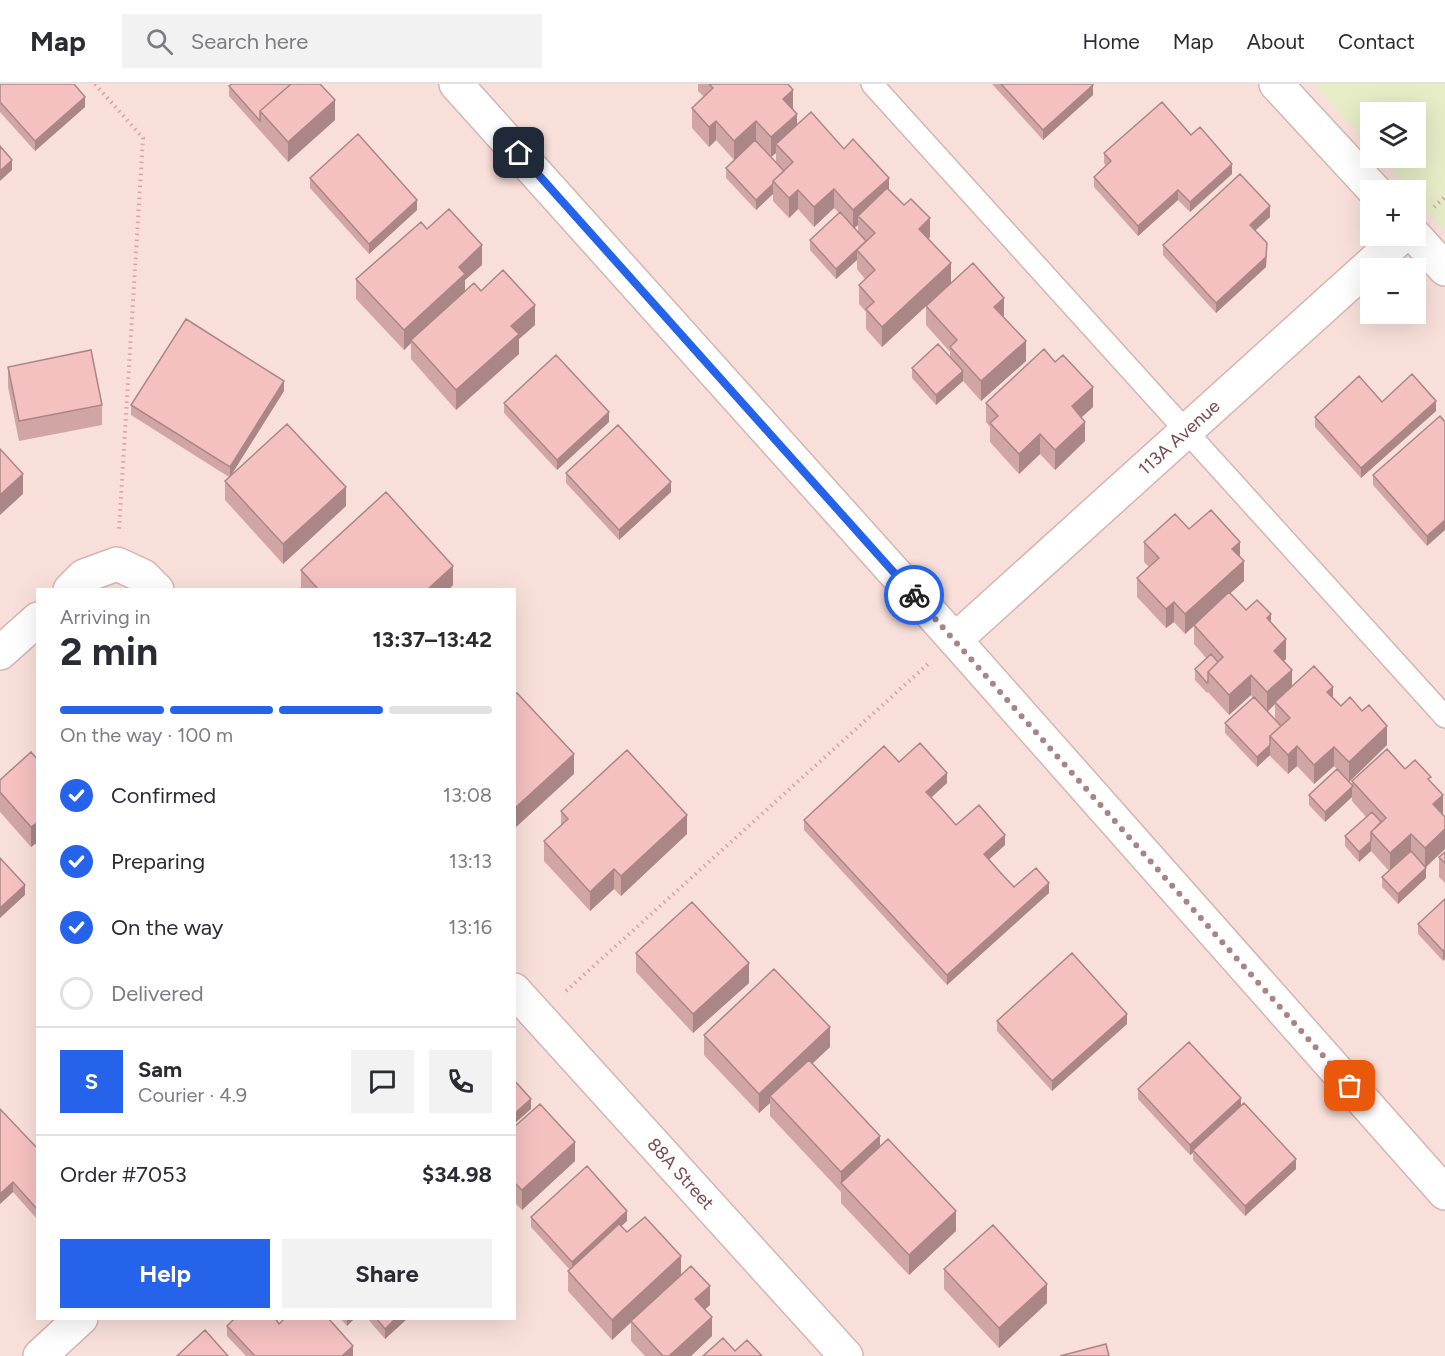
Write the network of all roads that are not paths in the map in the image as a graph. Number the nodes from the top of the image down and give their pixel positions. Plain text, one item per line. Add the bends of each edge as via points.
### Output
1 (456, 84) edge
2 (872, 84) edge
3 (1276, 84) edge
4 (1365, 180) edge
5 (1391, 246) edge
6 (1424, 246) edge
7 (1445, 269) edge
8 (1186, 431) junction
9 (72, 588) edge
10 (155, 588) edge
11 (36, 621) edge
12 (955, 640) junction
13 (0, 652) edge
14 (1445, 717) edge
15 (516, 992) edge
16 (1445, 1193) edge
17 (79, 1320) edge
18 (40, 1356) edge
19 (846, 1356) edge

1 - 12 street
2 - 8 lane
3 - 4 street
5 - 8 street, 113A Avenue
6 - 7 street
8 - 12 street, 113A Avenue
8 - 14 lane
9 - 10 street via 84,576 117,564 143,576
11 - 13 street
12 - 16 street
15 - 19 street, 88A Street
17 - 18 street

